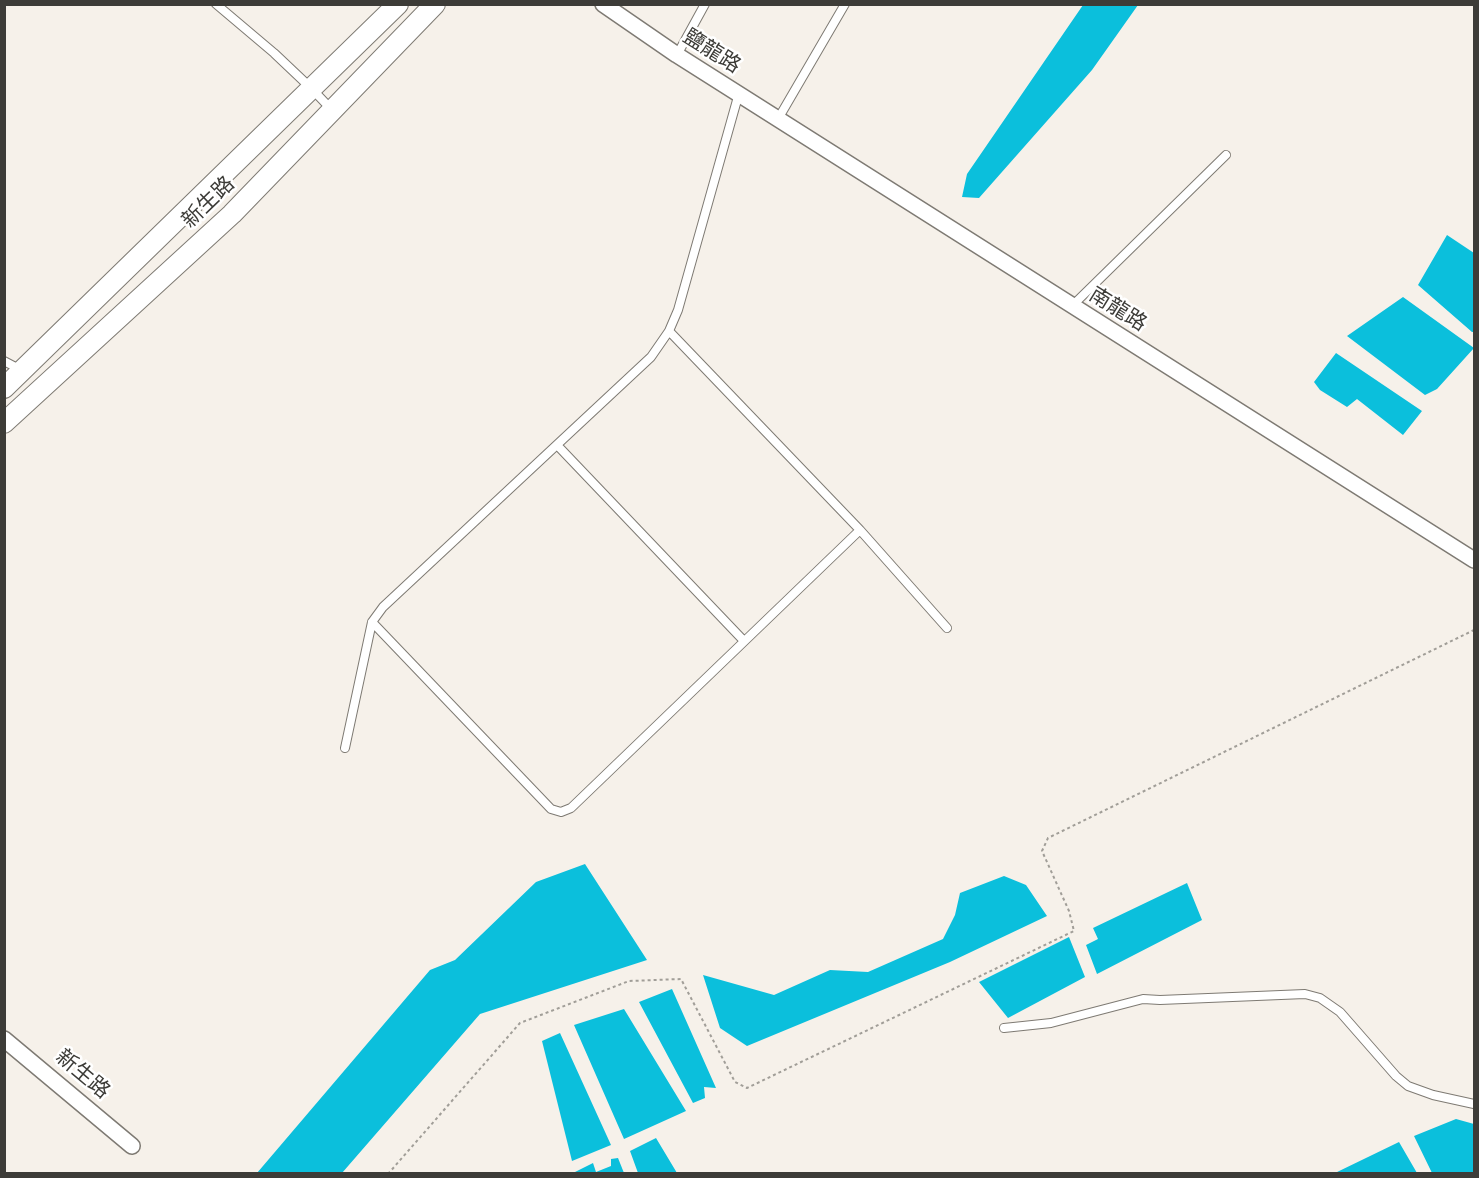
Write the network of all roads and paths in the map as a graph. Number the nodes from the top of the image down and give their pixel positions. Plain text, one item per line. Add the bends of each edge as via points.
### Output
1 (216, 4) edge
2 (398, 4) edge
3 (435, 4) edge
4 (603, 4) edge
5 (705, 4) edge
6 (845, 4) edge
7 (677, 55) junction
8 (312, 88) junction
9 (739, 93) junction
10 (332, 110) junction
11 (778, 118) junction
12 (1226, 155) dead end
13 (1073, 305) junction
14 (669, 331) junction
15 (4, 360) edge
16 (22, 371) junction
17 (4, 388) edge
18 (4, 423) edge
19 (557, 445) junction
20 (860, 530) junction
21 (1474, 560) edge
22 (372, 622) junction
23 (947, 628) dead end
24 (1474, 630) edge
25 (744, 641) junction
26 (345, 748) dead end
27 (1004, 1028) dead end
28 (4, 1039) edge
29 (1474, 1104) edge
30 (132, 1146) dead end
31 (388, 1173) edge

1 - 8 lane
2 - 8 street, 新生路
3 - 10 street, 新生路
4 - 7 street, 鹽龍路
5 - 7 lane
6 - 11 lane
7 - 9 street, 鹽龍路
8 - 10 lane
8 - 16 street, 新生路
9 - 11 street, 南龍路
9 - 14 lane
10 - 18 street, 新生路 via 232,214
11 - 13 street, 南龍路
12 - 13 lane
13 - 21 street, 南龍路
14 - 19 lane via 651,357
14 - 20 lane
15 - 16 lane
16 - 17 street, 新生路
19 - 22 lane via 383,607
19 - 25 lane
20 - 23 lane
20 - 25 lane
22 - 25 lane via 551,809 561,812 571,808
22 - 26 lane
24 - 31 path via 1048,838 1042,852 1074,931 747,1088 735,1082 681,979 629,981 520,1023
27 - 29 lane via 1051,1023 1143,999 1305,994 1320,998 1340,1012 1408,1086
28 - 30 street, 新生路

